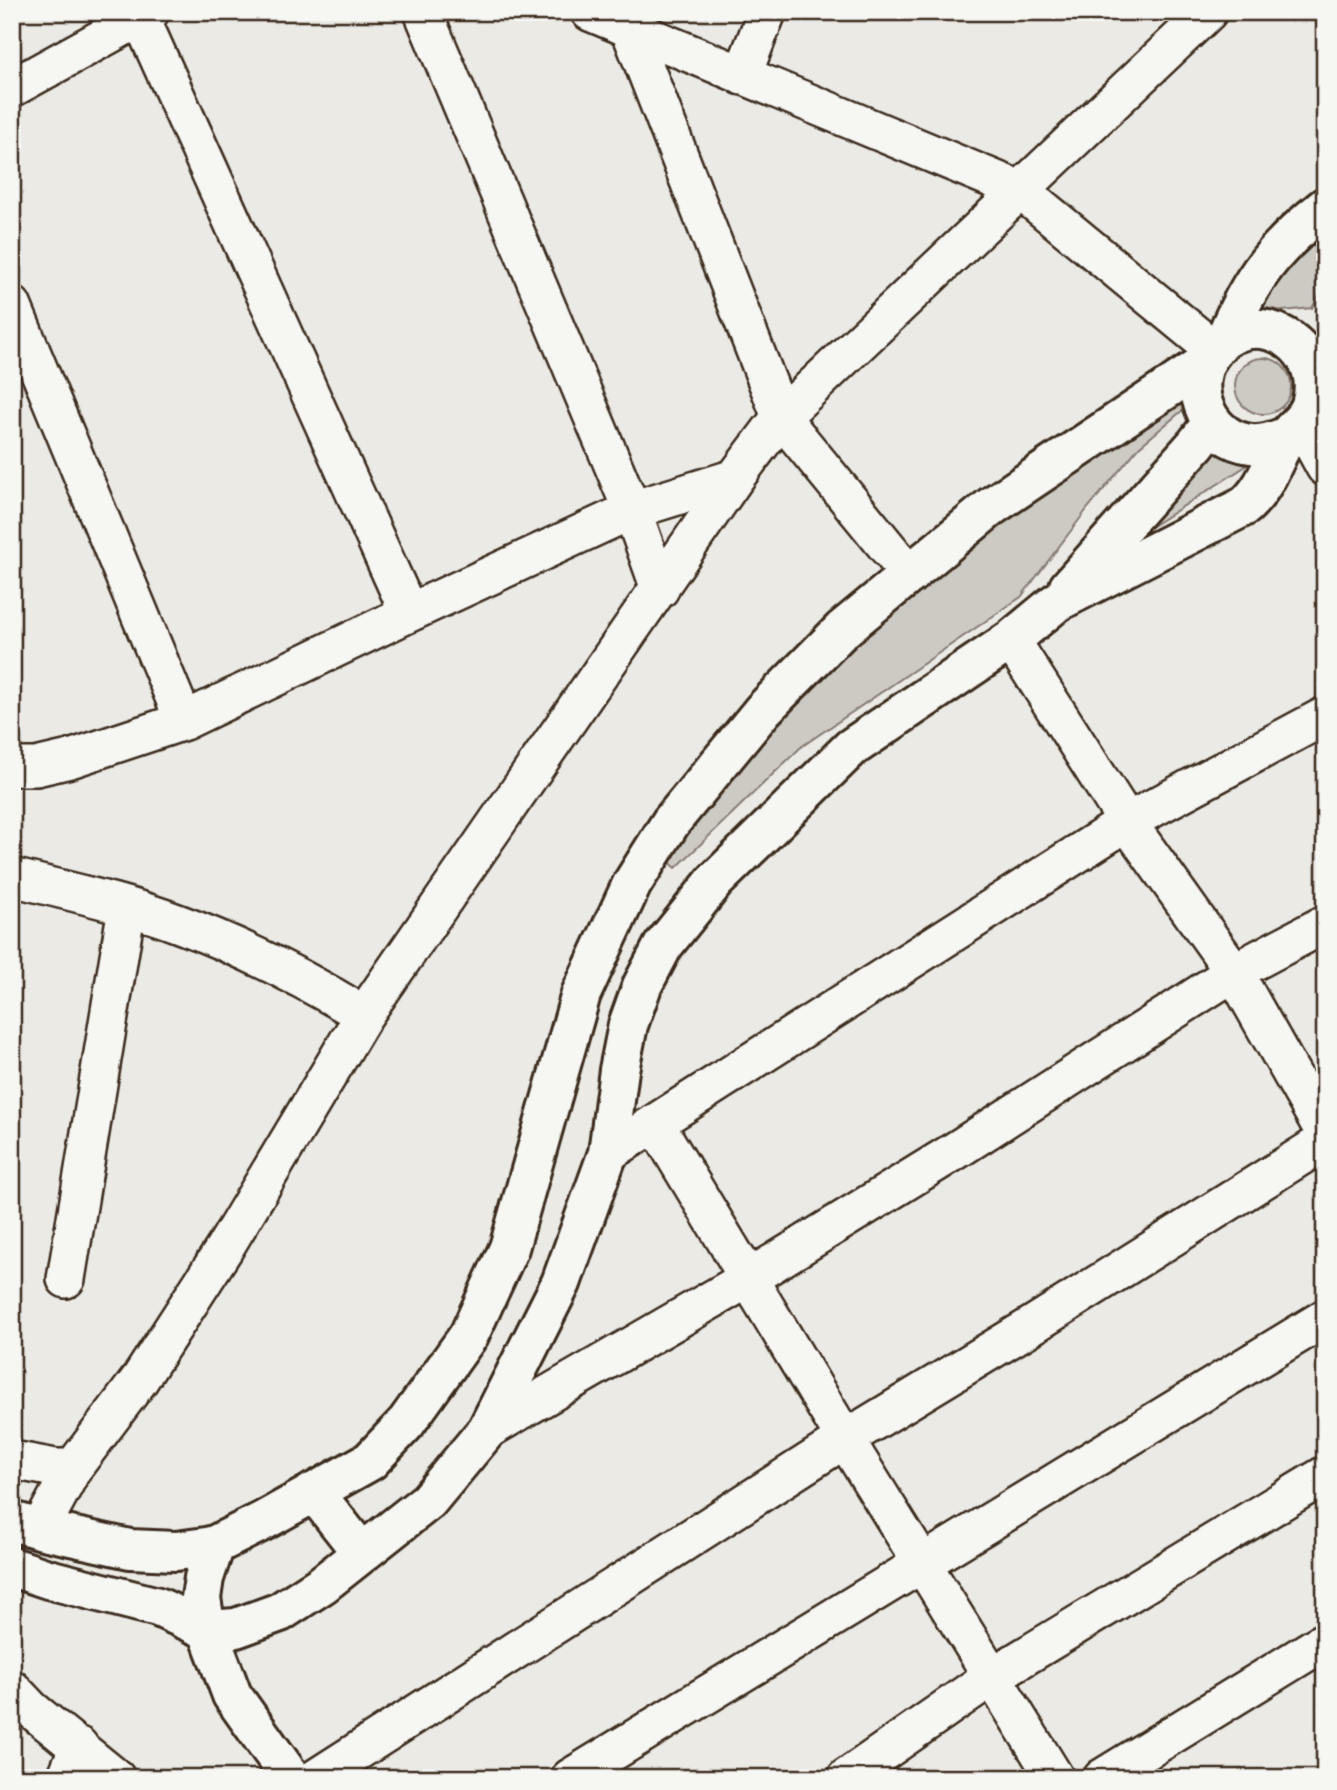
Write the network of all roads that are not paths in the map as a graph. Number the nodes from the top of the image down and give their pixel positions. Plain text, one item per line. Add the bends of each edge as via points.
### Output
1 (423, 12) edge
2 (590, 12) edge
3 (767, 12) edge
4 (1208, 12) edge
5 (143, 14) edge
6 (629, 27) junction
7 (743, 76) junction
8 (12, 88) edge
9 (1020, 190) junction
10 (1325, 207) edge
11 (12, 305) edge
12 (1325, 333) edge
13 (1214, 350) junction
14 (1312, 371) junction
15 (781, 417) junction
16 (1212, 422) junction
17 (1304, 423) edge
18 (1325, 467) edge
19 (735, 478) junction
20 (632, 510) junction
21 (910, 575) junction
22 (660, 589) junction
23 (1056, 602) junction
24 (409, 613) junction
25 (1011, 640) junction
26 (1325, 716) edge
27 (184, 721) junction
28 (12, 767) edge
29 (1127, 822) junction
30 (12, 877) edge
31 (127, 907) junction
32 (1325, 924) edge
33 (1234, 972) junction
34 (364, 1015) junction
35 (655, 1122) junction
36 (1325, 1133) edge
37 (1325, 1141) edge
38 (608, 1153) junction
39 (749, 1278) junction
40 (66, 1279) dead end
41 (1325, 1318) edge
42 (487, 1430) junction
43 (845, 1439) junction
44 (12, 1460) edge
45 (73, 1468) junction
46 (1325, 1475) edge
47 (314, 1492) junction
48 (26, 1525) edge
49 (215, 1545) junction
50 (362, 1553) junction
51 (922, 1562) junction
52 (12, 1567) edge
53 (208, 1630) junction
54 (1325, 1641) edge
55 (991, 1677) junction
56 (12, 1689) edge
57 (73, 1762) edge
58 (116, 1778) edge
59 (291, 1778) edge
60 (316, 1778) edge
61 (570, 1778) edge
62 (846, 1778) edge
63 (1055, 1778) edge
64 (1102, 1778) edge

1 - 20 street
2 - 6 street
3 - 7 street
4 - 9 street
5 - 8 street
5 - 24 street
6 - 7 street
6 - 15 street
7 - 9 street
9 - 13 street
9 - 15 street
10 - 13 main road via 1265,264
11 - 27 street
12 - 14 main road
13 - 14 main road via 1243,331 1277,332 1298,348
13 - 16 main road via 1199,380 1200,398
13 - 21 main road via 992,506
14 - 17 main road via 1314,389
15 - 19 street
15 - 21 street
16 - 17 main road via 1233,440 1251,444 1270,443
16 - 23 main road
17 - 18 street
17 - 23 main road via 1257,496 1245,506
19 - 20 street
19 - 22 street
20 - 22 street
20 - 24 street
21 - 47 main road via 842,630 763,710 671,822 632,884 581,994 509,1248 469,1335 407,1423 370,1461
22 - 34 street
23 - 25 main road
24 - 27 street
25 - 29 street
25 - 38 main road via 851,748 715,881 663,946 628,1025
26 - 29 street
27 - 28 street via 70,759
29 - 33 street
29 - 35 street
30 - 31 street
31 - 34 street via 254,955
31 - 40 street
32 - 33 street
33 - 36 street
33 - 39 street
34 - 45 street via 217,1260 139,1379
35 - 38 street
35 - 39 street
37 - 43 street
38 - 42 main road via 561,1283
39 - 42 street
39 - 43 street
41 - 51 street
42 - 50 main road via 428,1501
43 - 51 street
43 - 60 street
44 - 45 street
45 - 48 street
46 - 55 street
47 - 49 main road
47 - 50 main road
48 - 49 main road via 130,1549 176,1552
49 - 53 main road via 201,1598
50 - 53 main road via 280,1612 236,1628
51 - 55 street
51 - 61 street
52 - 53 main road via 158,1606
53 - 59 main road via 232,1695
54 - 64 street
55 - 62 street
55 - 63 street
56 - 57 street
57 - 58 street

